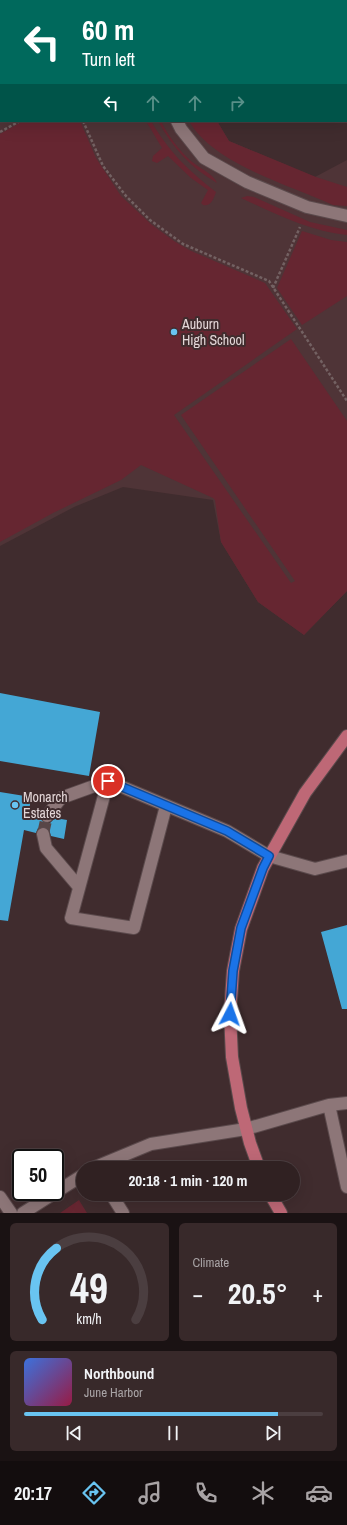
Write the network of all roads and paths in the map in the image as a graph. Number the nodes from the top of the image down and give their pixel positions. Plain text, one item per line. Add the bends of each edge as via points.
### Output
1 (18, 122) edge
2 (83, 122) edge
3 (178, 122) edge
4 (0, 132) edge
5 (347, 216) edge
6 (300, 227) dead end
7 (273, 288) junction
8 (347, 401) edge
9 (347, 736) edge
10 (108, 781) junction
11 (166, 806) junction
12 (47, 816) tunnel mouth
13 (43, 834) tunnel mouth
14 (269, 856) junction
15 (347, 861) edge
16 (79, 887) junction
17 (347, 1103) edge
18 (329, 1105) junction
19 (246, 1129) junction
20 (110, 1161) edge
21 (256, 1161) edge
22 (76, 1179) edge
23 (347, 1187) edge
24 (0, 1197) edge
25 (115, 1201) edge
26 (274, 1201) edge
27 (11, 1213) edge
28 (23, 1213) edge
29 (123, 1213) edge
30 (281, 1213) edge

1 - 4 path
2 - 7 path via 103,166 126,196 150,220 183,244 269,281
3 - 5 lane via 204,158 247,182 307,207
6 - 7 path
7 - 8 path
9 - 14 main road via 305,793
10 - 11 lane
10 - 12 lane via 61,798
10 - 16 lane
11 - 14 lane via 227,831
11 - 16 lane via 134,928 71,918
13 - 16 lane via 46,848
14 - 15 lane via 315,868
14 - 19 main road via 241,928 233,971 230,1014 232,1058
17 - 18 lane
18 - 19 lane
18 - 23 lane
19 - 20 lane via 152,1144
19 - 21 main road
22 - 28 lane
24 - 27 lane
25 - 29 lane
26 - 30 main road

